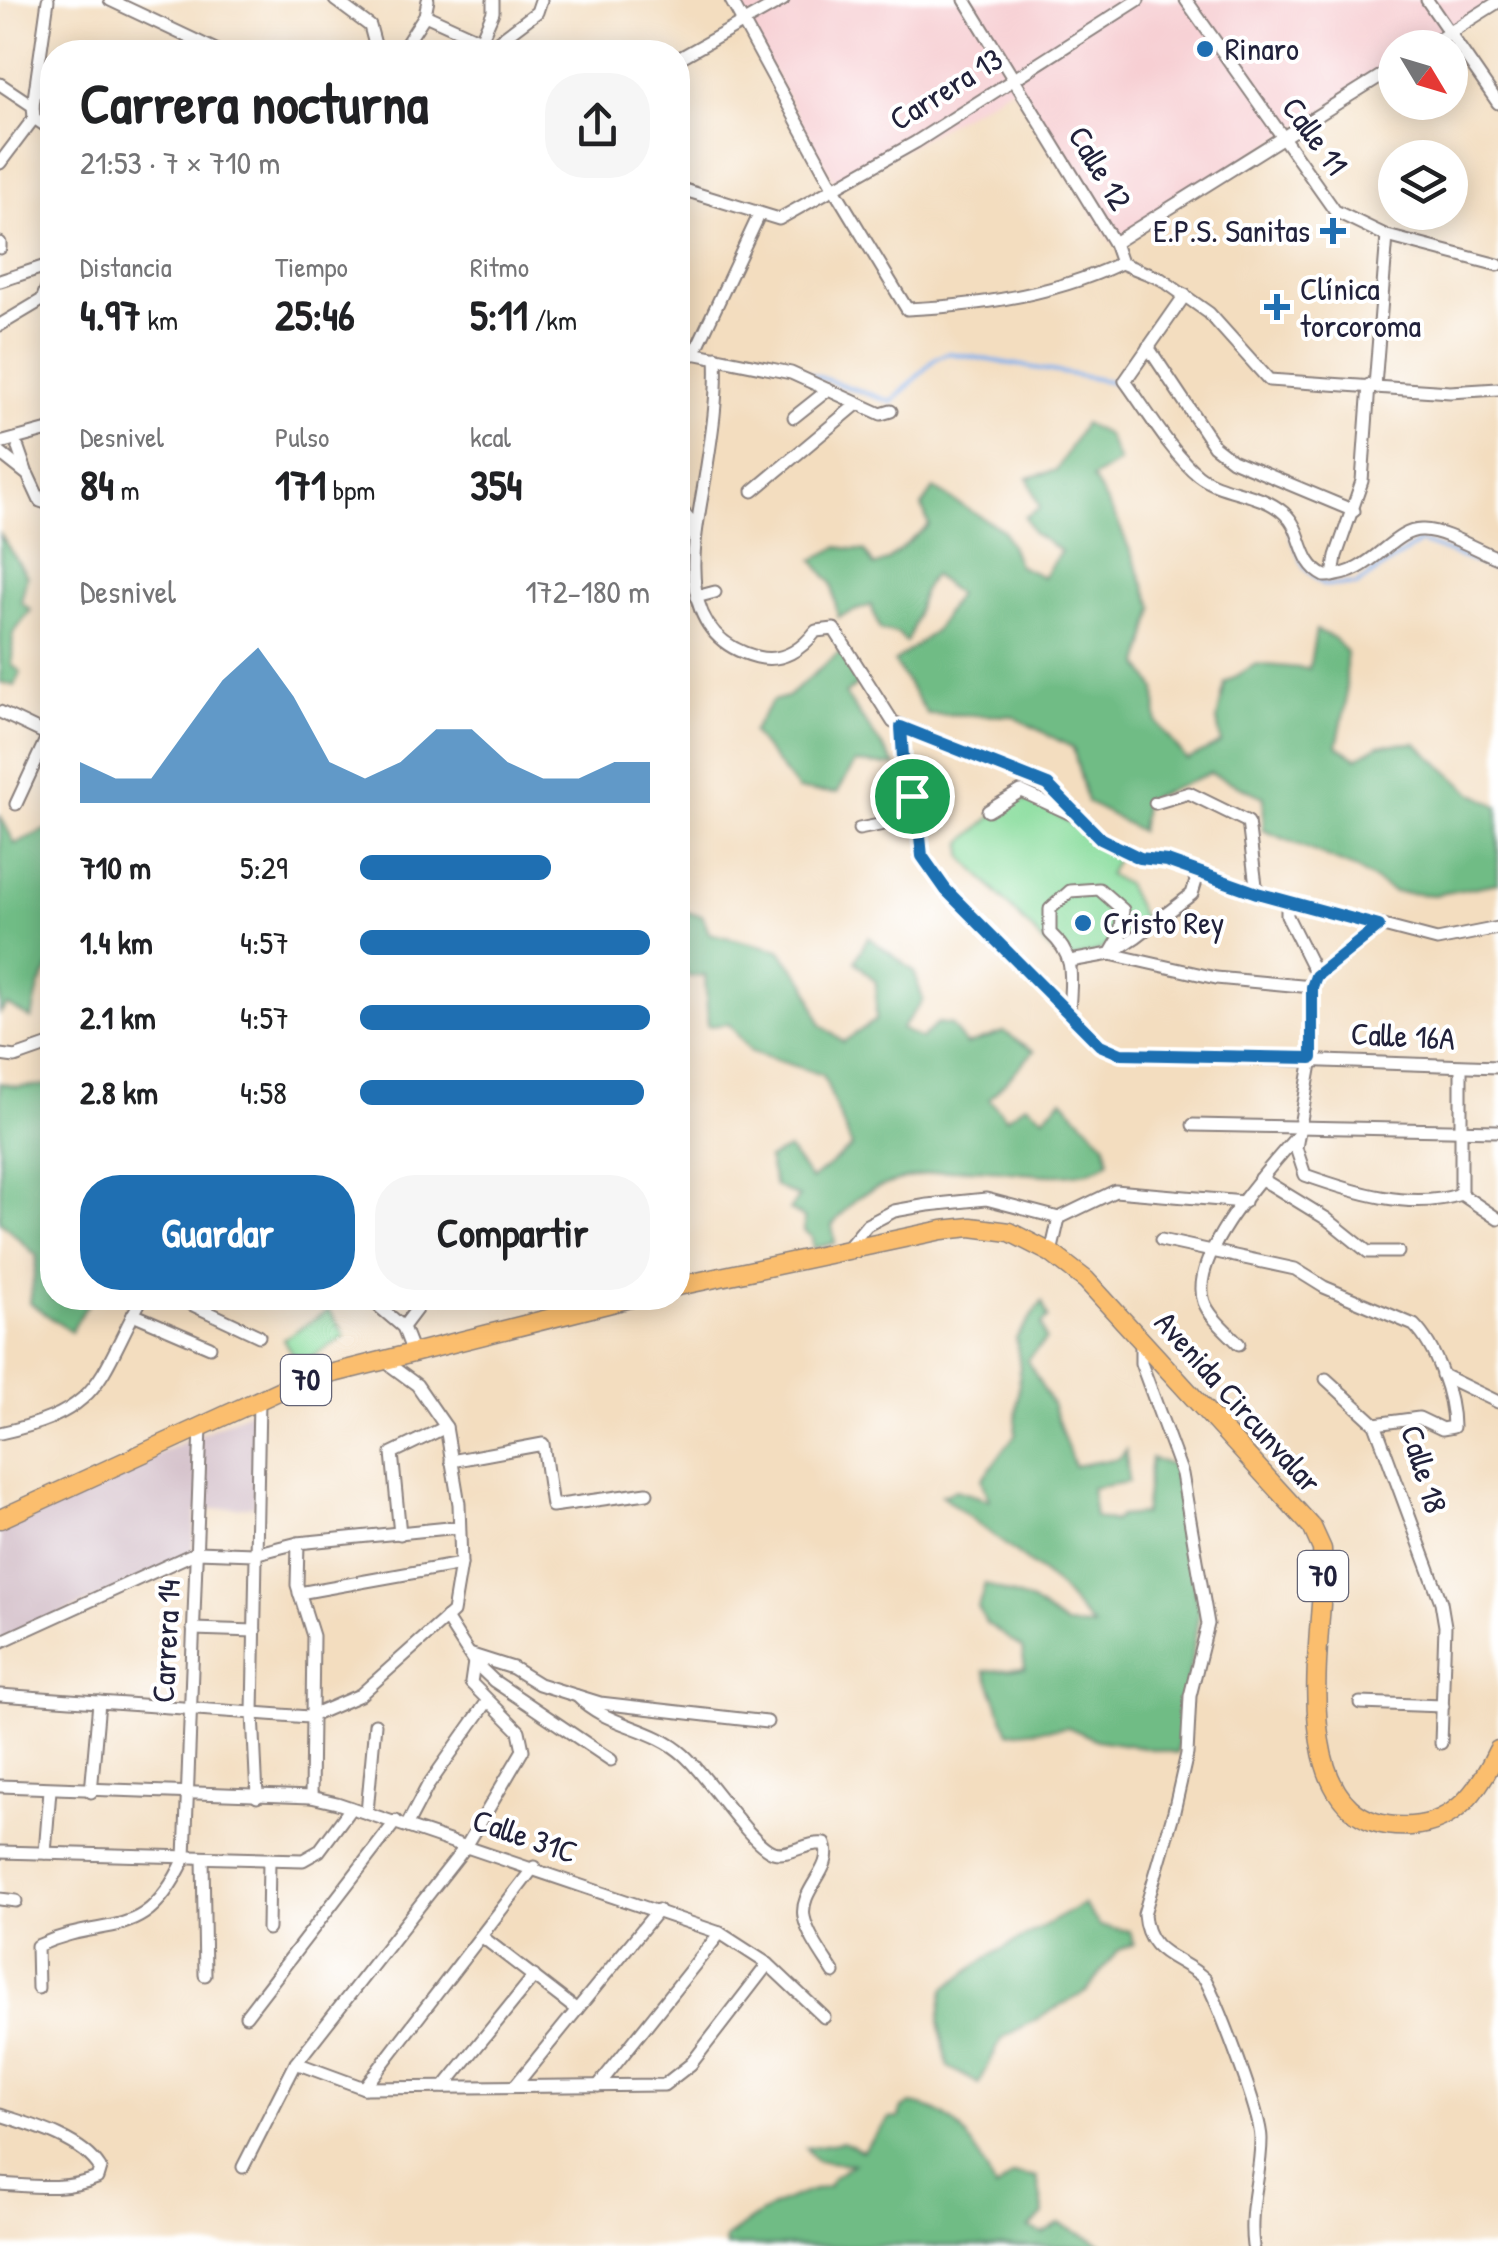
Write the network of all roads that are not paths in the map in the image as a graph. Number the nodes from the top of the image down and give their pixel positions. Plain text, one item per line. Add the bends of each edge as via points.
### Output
1 (48, 0) edge
2 (110, 0) edge
3 (335, 0) edge
4 (428, 0) edge
5 (493, 0) edge
6 (541, 0) edge
7 (732, 0) edge
8 (783, 0) edge
9 (965, 0) edge
10 (1138, 0) edge
11 (1186, 0) edge
12 (1427, 0) edge
13 (1498, 2) edge
14 (426, 15) junction
15 (746, 24) junction
16 (1449, 30) edge
17 (1453, 30) edge
18 (43, 40) edge
19 (195, 40) edge
20 (374, 40) edge
21 (409, 40) edge
22 (467, 40) edge
23 (480, 40) edge
24 (500, 40) edge
25 (690, 53) edge
26 (1468, 58) edge
27 (40, 60) edge
28 (1378, 78) edge
29 (1014, 80) junction
30 (0, 84) edge
31 (1498, 102) edge
32 (33, 112) junction
33 (40, 119) edge
34 (1282, 139) junction
35 (0, 163) edge
36 (833, 186) junction
37 (690, 192) edge
38 (758, 215) junction
39 (1387, 236) junction
40 (1114, 243) junction
41 (1122, 263) junction
42 (1498, 265) edge
43 (40, 268) edge
44 (0, 281) edge
45 (1185, 296) junction
46 (40, 301) edge
47 (0, 325) edge
48 (1148, 347) junction
49 (690, 353) edge
50 (694, 354) junction
51 (716, 357) junction
52 (1372, 386) junction
53 (1498, 389) edge
54 (828, 390) junction
55 (856, 405) junction
56 (890, 410) dead end
57 (794, 417) dead end
58 (40, 432) edge
59 (0, 443) edge
60 (18, 448) dead end
61 (0, 453) edge
62 (28, 475) junction
63 (753, 491) dead end
64 (40, 500) edge
65 (1354, 511) junction
66 (690, 522) edge
67 (694, 545) junction
68 (690, 546) edge
69 (1498, 558) edge
70 (692, 574) joint
71 (1334, 576) junction
72 (715, 592) dead end
73 (696, 596) junction
74 (0, 712) edge
75 (901, 727) junction
76 (40, 731) edge
77 (40, 752) edge
78 (1155, 802) dead end
79 (16, 804) dead end
80 (988, 811) dead end
81 (1075, 816) junction
82 (918, 817) junction
83 (859, 830) dead end
84 (1193, 870) junction
85 (1257, 893) junction
86 (1287, 899) junction
87 (1379, 926) junction
88 (1498, 928) edge
89 (1110, 954) junction
90 (1070, 961) junction
91 (1314, 981) junction
92 (1069, 1015) junction
93 (40, 1049) edge
94 (0, 1055) edge
95 (1312, 1058) junction
96 (1461, 1067) junction
97 (1498, 1067) edge
98 (1193, 1124) dead end
99 (1303, 1129) junction
100 (1459, 1129) junction
101 (1498, 1131) edge
102 (1260, 1178) junction
103 (1462, 1194) junction
104 (1244, 1202) junction
105 (1059, 1218) junction
106 (1498, 1219) edge
107 (1161, 1240) dead end
108 (1212, 1250) junction
109 (844, 1252) junction
110 (1398, 1252) dead end
111 (1051, 1253) junction
112 (690, 1284) edge
113 (135, 1310) edge
114 (217, 1310) edge
115 (382, 1310) edge
116 (416, 1310) edge
117 (580, 1310) edge
118 (133, 1314) junction
119 (403, 1327) junction
120 (259, 1336) dead end
121 (1141, 1340) junction
122 (1239, 1344) dead end
123 (210, 1346) dead end
124 (412, 1350) junction
125 (382, 1358) junction
126 (1442, 1375) junction
127 (1326, 1379) dead end
128 (259, 1400) junction
129 (1498, 1402) edge
130 (1376, 1424) junction
131 (201, 1427) junction
132 (446, 1428) junction
133 (0, 1433) edge
134 (452, 1462) junction
135 (647, 1494) dead end
136 (0, 1519) edge
137 (459, 1527) junction
138 (400, 1534) junction
139 (298, 1543) junction
140 (197, 1552) junction
141 (254, 1554) junction
142 (461, 1564) junction
143 (299, 1593) junction
144 (450, 1615) junction
145 (193, 1629) junction
146 (255, 1632) junction
147 (0, 1642) edge
148 (471, 1658) junction
149 (0, 1695) edge
150 (577, 1696) junction
151 (99, 1702) junction
152 (488, 1702) junction
153 (1360, 1703) dead end
154 (190, 1706) junction
155 (1442, 1706) junction
156 (253, 1713) junction
157 (309, 1718) junction
158 (767, 1722) dead end
159 (375, 1724) dead end
160 (1441, 1744) dead end
161 (1498, 1750) edge
162 (611, 1760) dead end
163 (0, 1786) edge
164 (50, 1790) junction
165 (91, 1792) junction
166 (186, 1794) junction
167 (258, 1797) junction
168 (310, 1797) junction
169 (351, 1808) junction
170 (366, 1812) junction
171 (402, 1823) junction
172 (467, 1845) junction
173 (0, 1852) edge
174 (46, 1853) junction
175 (185, 1858) junction
176 (204, 1858) junction
177 (270, 1859) junction
178 (534, 1868) junction
179 (0, 1900) edge
180 (16, 1901) dead end
181 (658, 1910) junction
182 (268, 1929) dead end
183 (720, 1933) junction
184 (482, 1936) junction
185 (768, 1964) junction
186 (834, 1973) dead end
187 (206, 1976) dead end
188 (534, 1976) junction
189 (38, 1988) dead end
190 (577, 2010) junction
191 (246, 2016) dead end
192 (824, 2017) dead end
193 (296, 2063) junction
194 (515, 2086) junction
195 (598, 2086) junction
196 (444, 2087) junction
197 (364, 2088) junction
198 (0, 2115) edge
199 (242, 2167) dead end
200 (0, 2184) edge
201 (1252, 2246) edge

1 - 18 street
2 - 19 street
3 - 20 street via 370,26
4 - 14 street
5 - 23 street
6 - 24 street via 537,12
7 - 15 street
8 - 15 street
9 - 29 street, Calle 12
10 - 29 street, Carrera 13
11 - 34 street, Calle 11
12 - 16 street
13 - 17 street
14 - 21 street
14 - 22 street
15 - 25 street
15 - 36 street
26 - 31 street
27 - 32 street
28 - 34 street
29 - 36 street, Carrera 13
29 - 40 street, Calle 12
30 - 32 street
32 - 33 street
32 - 35 street
34 - 39 street, Calle 11 via 1335,211
34 - 40 street
36 - 38 street, Carrera 13 via 779,219
36 - 41 street via 908,309 1039,291
37 - 38 street
38 - 50 street
39 - 42 street, Calle 11
39 - 52 street
40 - 41 street, Calle 12
41 - 45 street, Calle 12
43 - 44 street
45 - 48 street
45 - 52 street, Calle 12 via 1209,312 1269,380
46 - 47 street
48 - 65 street via 1214,446 1232,460
48 - 71 street via 1124,382 1198,475 1270,502 1295,526 1308,564
49 - 50 street
50 - 51 street
51 - 54 street via 791,373
51 - 67 street
52 - 53 street, Calle 12
52 - 65 street
54 - 55 street
54 - 57 street
55 - 56 street via 881,414
55 - 63 street
58 - 59 street
60 - 62 street
61 - 62 street
62 - 64 street
65 - 71 street
66 - 67 street
67 - 68 street
67 - 70 street
69 - 71 street via 1423,530 1407,533 1358,571
70 - 73 street
72 - 73 street
73 - 75 street via 706,622 755,656 787,655 816,631 834,630
74 - 76 street
75 - 81 street via 1048,785
75 - 82 street, Calle 16A via 904,772
77 - 79 street
78 - 85 street via 1189,794 1248,822
80 - 81 street via 1021,791
81 - 84 street via 1101,839 1140,858
82 - 83 street
82 - 92 street, Calle 16A via 922,856 946,890
84 - 85 street
84 - 89 street via 1192,894
85 - 86 street
86 - 87 street
86 - 91 street via 1287,916
87 - 88 street via 1436,940
87 - 91 street
89 - 90 street
89 - 90 street via 1120,938 1122,910 1099,889 1070,891 1050,910 1050,932
89 - 91 street via 1216,978
90 - 92 street
91 - 95 street
92 - 95 street, Calle 16A via 1100,1045 1121,1054
93 - 94 street via 16,1058
95 - 96 street, Calle 16A
95 - 99 street
96 - 97 street, Calle 16A
96 - 100 street
98 - 99 street
99 - 100 street
99 - 102 street
99 - 103 street via 1296,1148 1305,1176 1360,1195 1442,1201
100 - 101 street
100 - 103 street
102 - 104 street
102 - 110 street via 1368,1252
103 - 106 street
104 - 105 street via 1115,1191
104 - 108 street
105 - 109 street via 986,1199 928,1204 867,1225
105 - 111 street
107 - 108 street, Calle 18
108 - 122 street via 1203,1300
108 - 126 street, Calle 18 via 1295,1269 1414,1325
109 - 111 main road, Avenida Circunvalar / 70 via 971,1227 1010,1232
109 - 112 main road, Avenida Circunvalar / 70
111 - 121 main road, Avenida Circunvalar / 70
113 - 118 street
114 - 120 street
115 - 119 street
116 - 119 street
117 - 124 main road, 70
118 - 123 street
118 - 133 street via 98,1385 72,1407
119 - 124 street
121 - 161 main road, Avenida Circunvalar / 70 via 1312,1526 1322,1549 1318,1746 1332,1788 1380,1823 1437,1822 1469,1799
121 - 201 street via 1141,1363 1176,1449 1208,1624 1190,1696 1187,1754 1144,1914 1145,1934 1169,1958 1206,1979 1258,2116
124 - 125 main road, 70
125 - 128 main road, 70
125 - 132 street via 417,1385
126 - 129 street
126 - 130 street, Calle 18 via 1453,1428 1418,1418
127 - 130 street
128 - 131 main road, 70
128 - 141 street
130 - 155 street, Calle 18 via 1441,1602
131 - 136 main road, 70
131 - 140 street, Carrera 14
132 - 134 street
132 - 138 street via 392,1453
134 - 135 street via 543,1444 552,1506
134 - 137 street
137 - 138 street
137 - 142 street
138 - 139 street
139 - 141 street
139 - 143 street
140 - 141 street
140 - 145 street, Carrera 14
140 - 147 street
141 - 146 street
142 - 143 street
142 - 144 street
143 - 157 street via 314,1636
144 - 148 street
144 - 157 street via 360,1695
145 - 146 street
145 - 154 street, Carrera 14
146 - 156 street
148 - 150 street
148 - 152 street via 471,1683
148 - 162 street via 510,1693
149 - 151 street
150 - 158 street
150 - 186 street via 600,1715 674,1746 762,1846 784,1853 825,1844 825,1863 804,1900 804,1918
151 - 154 street
151 - 165 street
152 - 171 street
152 - 172 street via 519,1731 522,1750
153 - 155 street
154 - 156 street
154 - 166 street, Carrera 14
155 - 160 street, Calle 18
156 - 157 street
156 - 167 street
157 - 168 street
159 - 170 street
163 - 164 street, Calle 31C
164 - 165 street, Calle 31C
164 - 174 street
165 - 166 street, Calle 31C
166 - 167 street, Calle 31C
166 - 175 street, Carrera 14
167 - 168 street, Calle 31C
168 - 169 street, Calle 31C
169 - 170 street, Calle 31C
169 - 177 street via 319,1851 303,1860
170 - 171 street, Calle 31C
171 - 172 street, Calle 31C
171 - 191 street
172 - 178 street, Calle 31C
172 - 193 street
173 - 174 street
174 - 175 street
175 - 176 street
175 - 189 street via 170,1890 149,1912 126,1925 37,1946
176 - 177 street
176 - 187 street
177 - 182 street
178 - 181 street, Calle 31C
178 - 184 street
179 - 180 street
181 - 183 street, Calle 31C
181 - 190 street
183 - 185 street, Calle 31C
183 - 195 street
184 - 188 street
184 - 197 street
185 - 192 street, Calle 31C
185 - 195 street via 674,2080
188 - 190 street
188 - 196 street
190 - 194 street
193 - 197 street
193 - 199 street
194 - 195 street
194 - 196 street
196 - 197 street
198 - 200 street via 93,2156 100,2168 97,2178 84,2183

